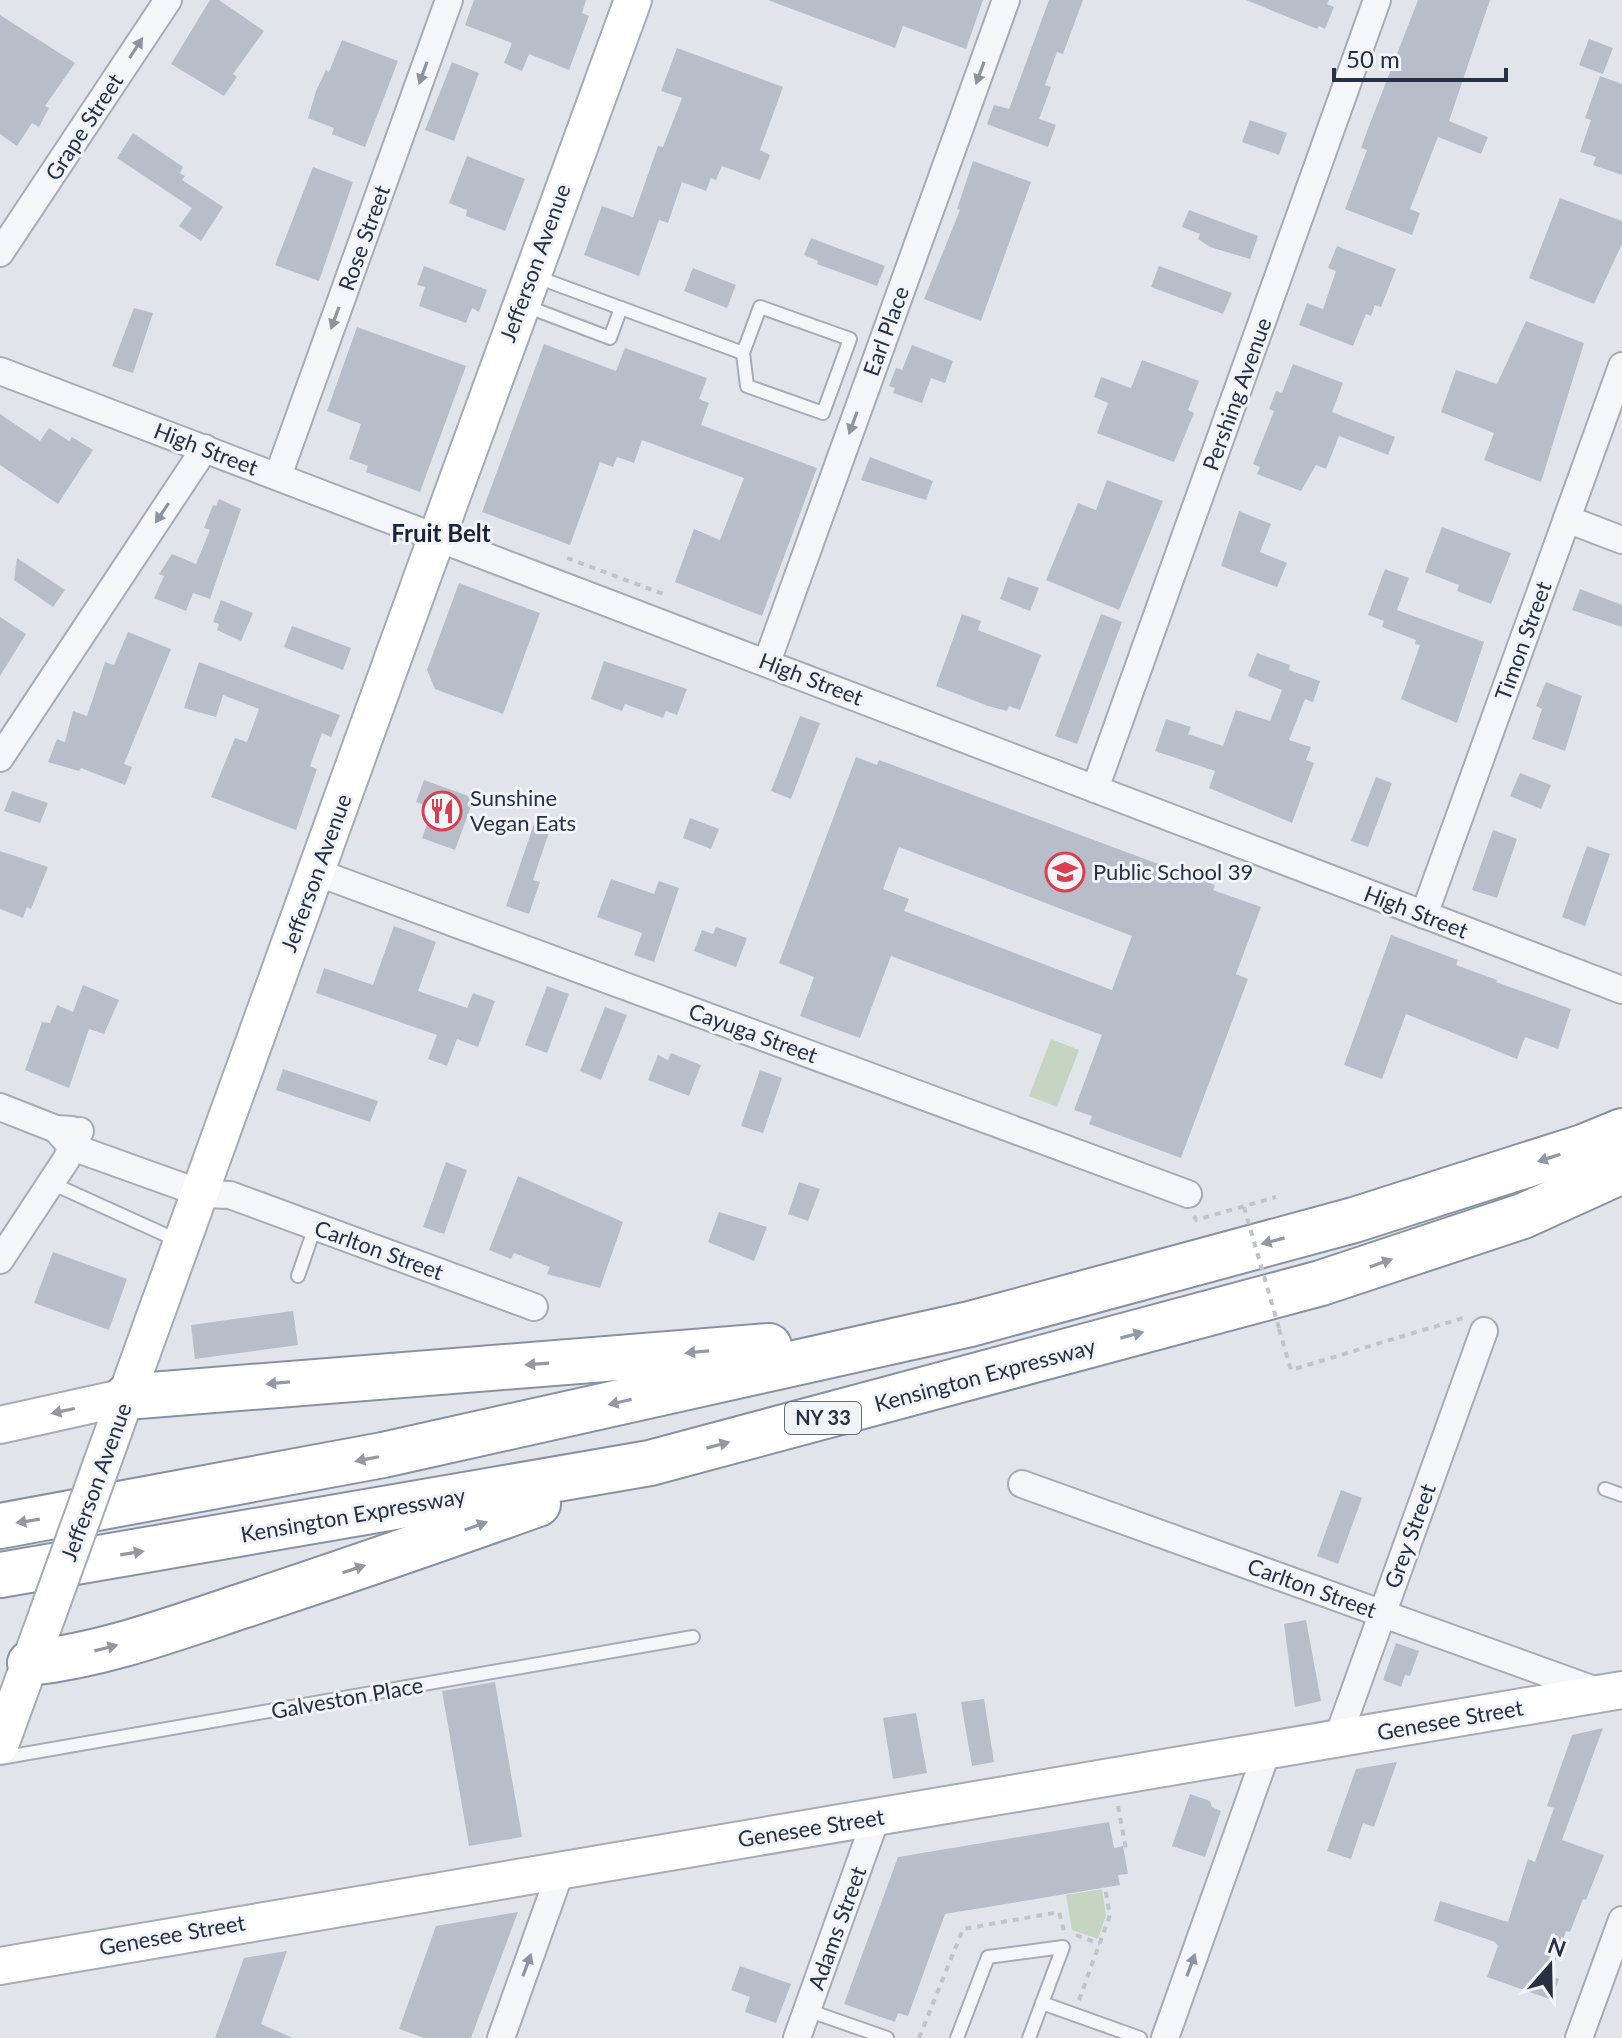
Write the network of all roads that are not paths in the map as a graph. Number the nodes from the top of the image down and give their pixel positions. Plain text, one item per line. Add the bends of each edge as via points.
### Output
1 (168, 0) edge
2 (449, 0) edge
3 (633, 0) edge
4 (1006, 0) edge
5 (1377, 0) edge
6 (0, 253) edge
7 (525, 289) junction
8 (621, 308) junction
9 (743, 353) junction
10 (1622, 366) edge
11 (0, 371) edge
12 (205, 448) junction
13 (278, 476) junction
14 (1567, 519) junction
15 (438, 536) junction
16 (1622, 540) edge
17 (767, 662) junction
18 (0, 758) edge
19 (1095, 789) junction
20 (316, 872) junction
21 (1424, 915) junction
22 (1622, 990) edge
23 (0, 1107) edge
24 (1622, 1131) edge
25 (69, 1136) junction
26 (1622, 1171) edge
27 (51, 1183) junction
28 (212, 1188) junction
29 (1188, 1194) dead end
30 (315, 1227) junction
31 (185, 1243) junction
32 (0, 1260) edge
33 (298, 1276) dead end
34 (534, 1307) dead end
35 (970, 1324) junction
36 (1477, 1324) road end
37 (126, 1397) junction
38 (0, 1425) edge
39 (650, 1463) junction
40 (1022, 1484) dead end
41 (1605, 1489) dead end
42 (1622, 1495) edge
43 (0, 1526) edge
44 (0, 1575) edge
45 (1382, 1613) junction
46 (693, 1637) dead end
47 (15, 1664) edge
48 (1613, 1691) edge
49 (1337, 1740) junction
50 (0, 1745) edge
51 (1267, 1751) junction
52 (0, 1758) edge
53 (876, 1818) junction
54 (562, 1867) junction
55 (1622, 1920) edge
56 (0, 1966) edge
57 (1042, 2003) junction
58 (807, 2010) junction
59 (501, 2038) edge
60 (797, 2038) edge
61 (887, 2038) edge
62 (957, 2038) edge
63 (1029, 2038) edge
64 (1140, 2038) edge
65 (1165, 2038) edge
66 (1579, 2038) edge

6 -> 1 street, Grape Street
2 -> 13 street, Rose Street
3 - 7 street, Jefferson Avenue
4 -> 17 street, Earl Place
5 - 19 street, Pershing Avenue
7 - 8 lane
7 - 8 lane via 610,338
7 - 15 street, Jefferson Avenue
8 - 9 lane
9 - 9 lane via 760,307 850,339 823,413 747,386
10 - 14 street, Timon Street
11 - 12 street, High Street
12 - 13 street, High Street
12 -> 18 street
13 - 15 street, High Street
14 - 16 street
14 - 21 street, Timon Street
15 - 17 street, High Street
15 - 20 street, Jefferson Avenue
17 - 19 street, High Street
19 - 21 street, High Street
20 - 28 street, Jefferson Avenue
20 - 29 street, Cayuga Street
21 - 22 street, High Street
23 - 25 street, Carlton Street
24 -> 35 highway via 1354,1220
25 - 27 street
25 - 28 street, Carlton Street
39 -> 26 highway, Kensington Expressway / NY 33 via 1321,1283 1523,1216
27 - 31 lane
27 - 32 street
28 - 30 street, Carlton Street
28 - 31 street, Jefferson Avenue
30 - 33 lane
30 - 34 street, Carlton Street
31 - 37 street, Jefferson Avenue
35 -> 37 highway via 795,1344
35 -> 43 highway via 383,1455
36 - 45 street, Grey Street
37 -> 38 street
37 - 47 street, Jefferson Avenue, bridge via 48,1613
44 -> 39 highway, Kensington Expressway / NY 33
47 -> 39 highway via 62,1660 136,1641 403,1553
40 - 45 street, Carlton Street
41 - 42 lane
45 - 48 street, Carlton Street
45 - 49 street, Grey Street
46 - 52 lane, Galveston Place
47 - 50 street, Jefferson Avenue
48 - 49 street, Genesee Street
49 - 51 street, Genesee Street
51 - 53 street, Genesee Street
65 -> 51 street
53 - 54 street, Genesee Street
53 - 58 street, Adams Street
54 - 56 street, Genesee Street
59 -> 54 street
55 - 66 street
57 - 62 lane via 1063,1947 988,1957
57 - 63 lane
57 - 64 lane
58 - 60 street, Adams Street
58 - 61 lane

